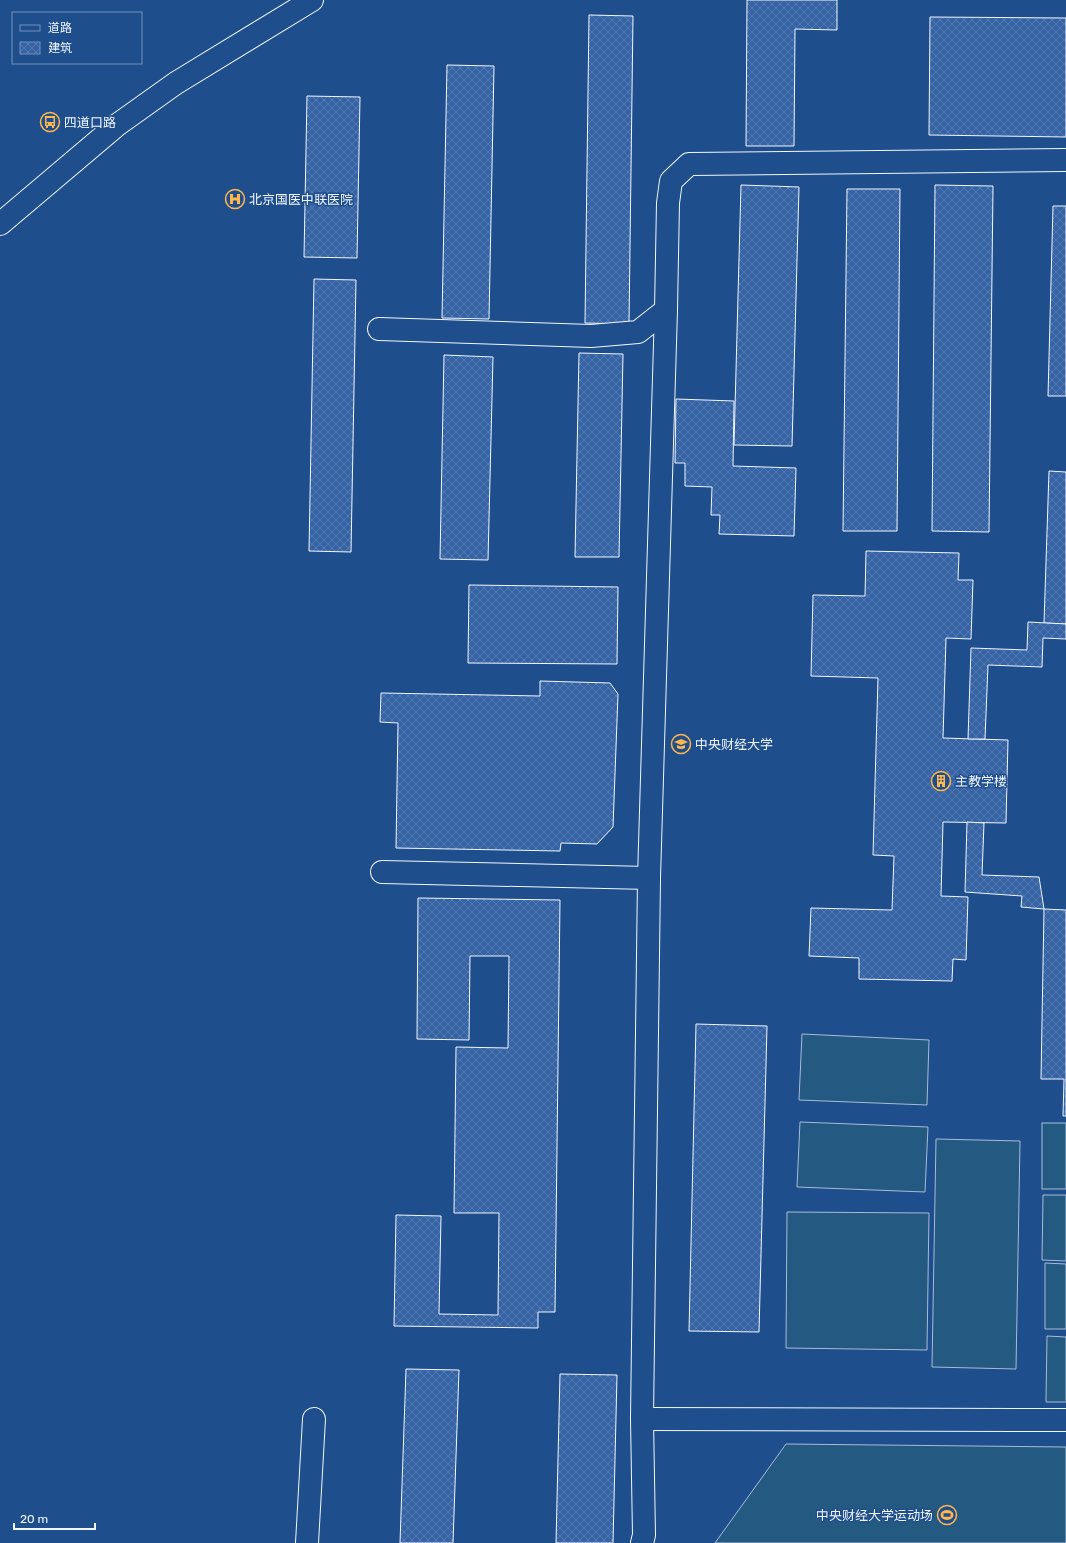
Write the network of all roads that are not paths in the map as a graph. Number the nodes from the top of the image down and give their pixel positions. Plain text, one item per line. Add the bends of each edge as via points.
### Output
1 (312, 0) edge
2 (1066, 160) edge
3 (0, 224) edge
4 (666, 310) junction
5 (379, 329) dead end
6 (382, 872) dead end
7 (649, 878) junction
8 (314, 1419) dead end
9 (642, 1419) junction
10 (1066, 1420) edge
11 (307, 1543) edge
12 (642, 1543) edge

1 - 3 street via 176,83 117,125
2 - 4 street via 689,164 671,181 668,203
4 - 5 street via 638,332 591,336
4 - 7 street
6 - 7 street
7 - 9 street
8 - 11 street
9 - 10 street
9 - 12 street

